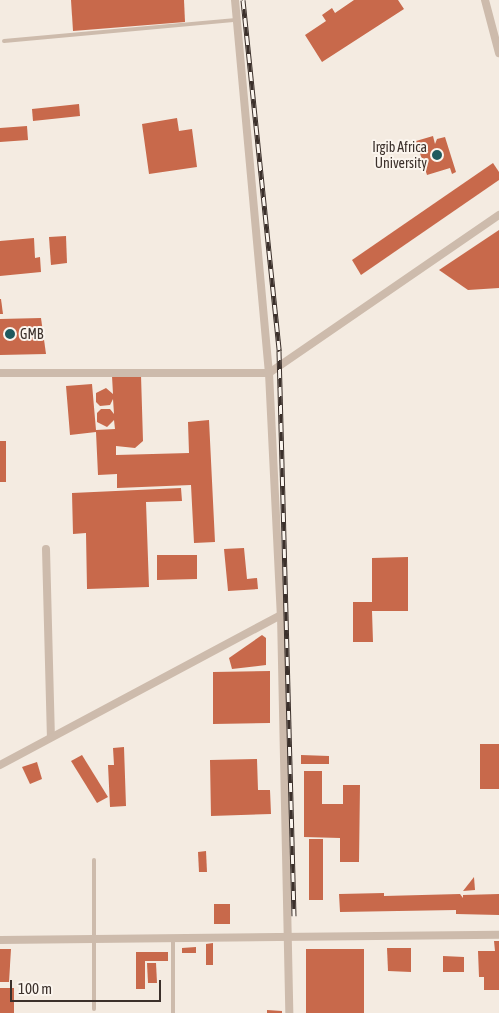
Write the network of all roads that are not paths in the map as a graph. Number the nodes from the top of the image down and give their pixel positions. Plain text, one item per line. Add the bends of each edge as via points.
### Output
1 (235, 0) edge
2 (485, 0) edge
3 (238, 20) junction
4 (4, 40) dead end
5 (499, 53) edge
6 (499, 215) edge
7 (0, 373) edge
8 (269, 373) junction
9 (46, 549) dead end
10 (281, 615) junction
11 (51, 737) junction
12 (0, 765) edge
13 (94, 860) dead end
14 (499, 934) edge
15 (289, 936) junction
16 (173, 937) junction
17 (94, 939) junction
18 (0, 940) edge
19 (94, 1009) dead end
20 (173, 1013) edge
21 (289, 1013) edge

1 - 3 street
2 - 5 street
3 - 4 lane
3 - 8 street
6 - 8 street
7 - 8 street
8 - 10 street
9 - 11 street
10 - 11 street
10 - 15 street
11 - 12 street
13 - 17 lane
14 - 15 street
15 - 16 street
15 - 21 street
16 - 17 street
16 - 20 lane
17 - 18 street
17 - 19 lane

